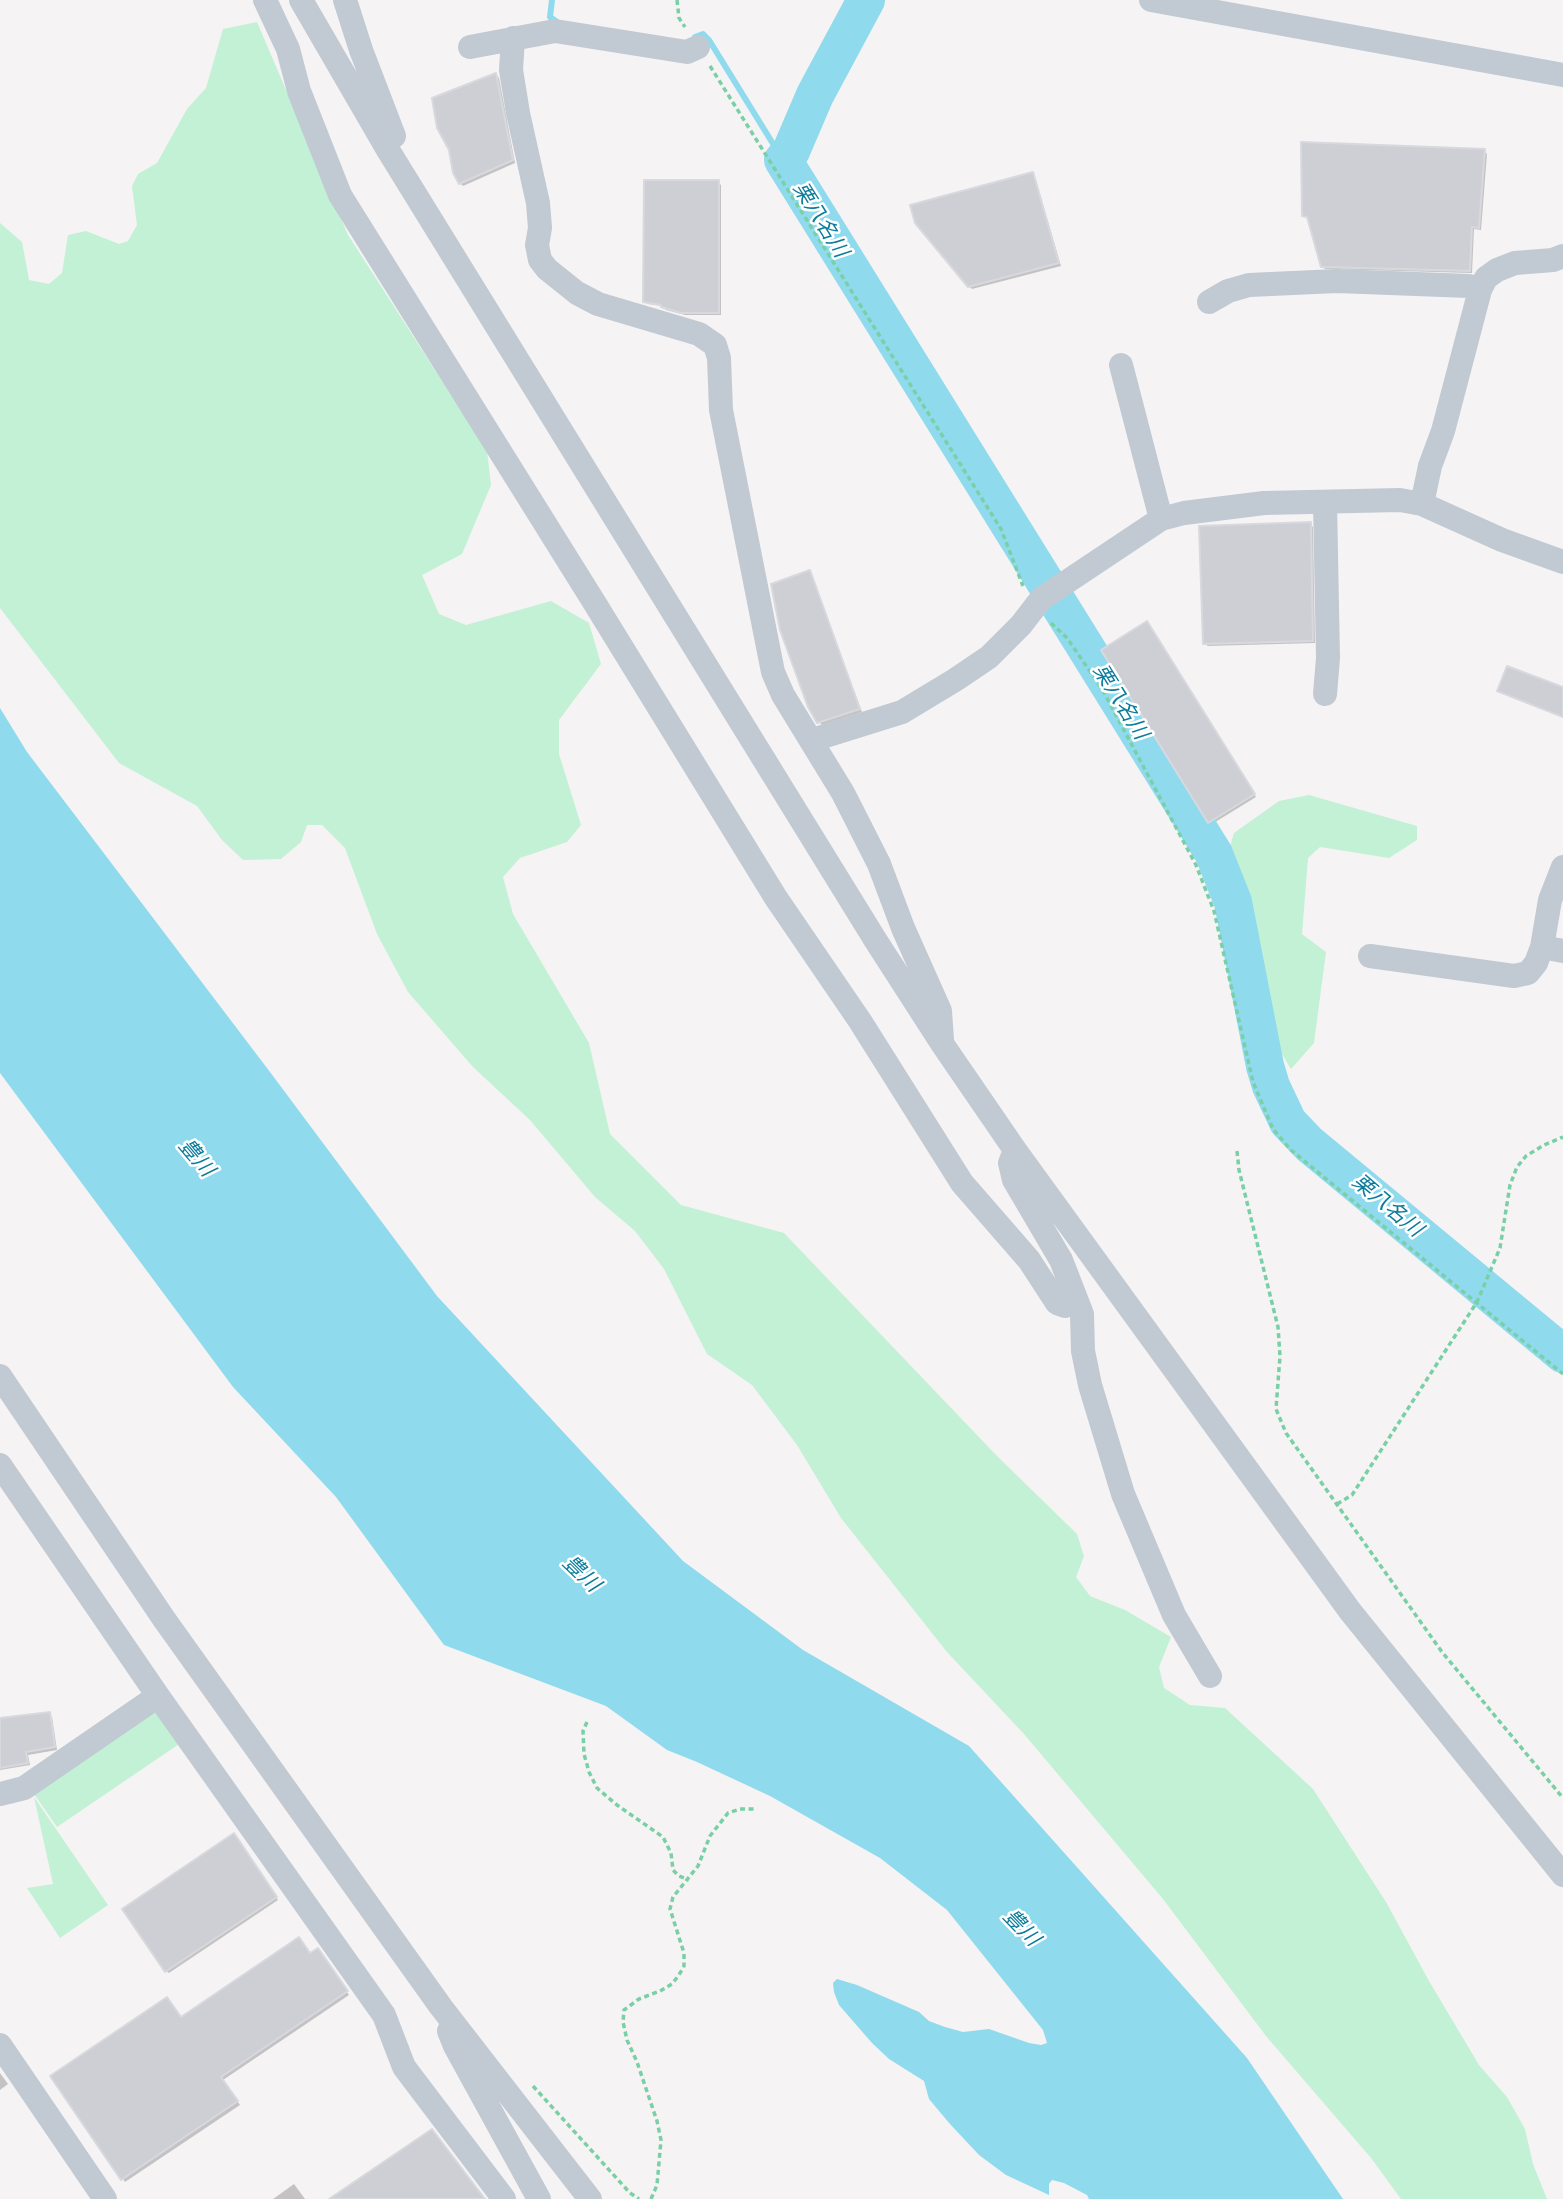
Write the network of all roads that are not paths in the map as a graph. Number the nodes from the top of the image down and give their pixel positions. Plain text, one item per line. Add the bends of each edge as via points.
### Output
1 (265, 0) edge
2 (301, 0) edge
3 (345, 0) edge
4 (1151, 0) edge
5 (513, 38) junction
6 (470, 47) dead end
7 (698, 47) road end
8 (1563, 75) edge
9 (388, 150) junction
10 (1563, 257) edge
11 (1480, 290) junction
12 (1209, 302) dead end
13 (1121, 365) dead end
14 (1325, 502) junction
15 (1422, 504) junction
16 (1161, 519) junction
17 (1563, 562) edge
18 (1325, 694) dead end
19 (814, 743) junction
20 (1563, 867) edge
21 (1553, 949) edge
22 (1370, 957) dead end
23 (943, 1045) junction
24 (1015, 1150) junction
25 (1074, 1295) junction
26 (0, 1376) edge
27 (0, 1465) edge
28 (1210, 1676) dead end
29 (158, 1696) junction
30 (0, 1794) edge
31 (1563, 1875) edge
32 (441, 2007) junction
33 (0, 2045) edge
34 (106, 2199) edge
35 (504, 2199) edge
36 (539, 2199) edge
37 (590, 2199) edge

1 - 25 street via 288,49 299,91 340,195 769,887 962,1183 1029,1259 1057,1303 1065,1306 1073,1302
2 - 9 street
3 - 9 street via 394,135
4 - 8 street
5 - 6 street
5 - 7 street via 555,31 687,52
5 - 19 street via 511,70 538,204 540,260 577,293 598,304 699,334 715,345 721,410 773,672
9 - 23 street
10 - 11 street via 1497,270
11 - 12 street via 1324,282 1249,285
11 - 15 street
13 - 16 street
14 - 15 street via 1399,500
14 - 16 street via 1264,503
14 - 18 street
15 - 17 street
16 - 19 street via 1039,601 989,657 956,680 902,712
19 - 23 street via 879,864 940,1011
20 - 21 street via 1550,900
21 - 22 street via 1528,973 1514,976
23 - 24 street
24 - 25 street via 1010,1163 1014,1180 1061,1259
24 - 31 street via 1350,1611
25 - 28 street via 1082,1314 1090,1384 1123,1494 1174,1615
26 - 32 street via 164,1619
27 - 29 street
29 - 30 street via 24,1788
29 - 35 street via 384,2015 404,2067
32 - 36 street via 455,2046
32 - 37 street
33 - 34 street

